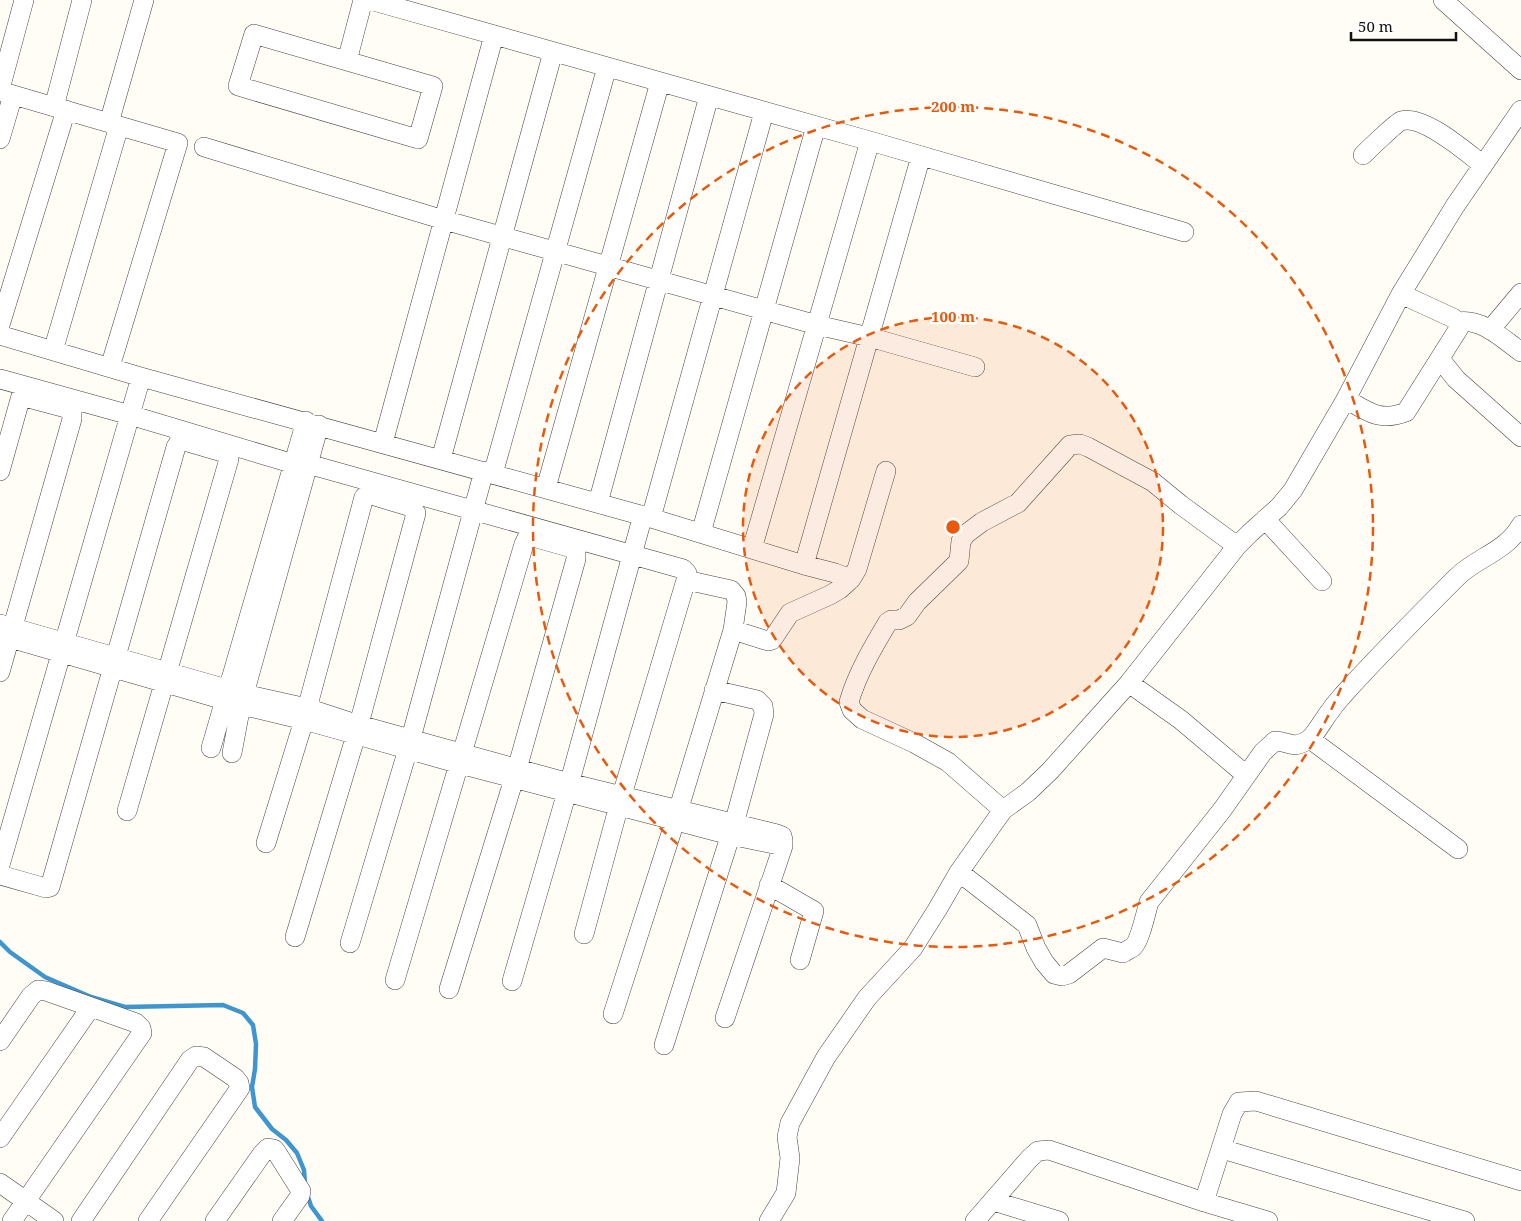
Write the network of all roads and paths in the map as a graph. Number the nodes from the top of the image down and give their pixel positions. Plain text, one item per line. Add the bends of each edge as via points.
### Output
1 (24, 0) edge
2 (82, 0) edge
3 (144, 0) edge
4 (363, 0) edge
5 (370, 0) edge
6 (1443, 0) edge
7 (494, 35) junction
8 (553, 52) junction
9 (347, 61) junction
10 (607, 67) junction
11 (1521, 70) edge
12 (660, 82) junction
13 (4, 92) edge
14 (709, 96) junction
15 (60, 109) junction
16 (1521, 110) edge
17 (764, 112) junction
18 (114, 124) junction
19 (816, 126) junction
20 (0, 139) edge
21 (870, 141) junction
22 (204, 147) dead end
23 (1363, 155) dead end
24 (921, 156) junction
25 (1483, 165) junction
26 (444, 220) junction
27 (1184, 232) dead end
28 (502, 236) junction
29 (556, 251) junction
30 (608, 266) junction
31 (659, 280) junction
32 (1521, 293) edge
33 (1401, 294) junction
34 (713, 296) junction
35 (764, 310) junction
36 (1458, 322) junction
37 (0, 325) edge
38 (817, 325) junction
39 (1490, 330) junction
40 (0, 335) edge
41 (869, 337) junction
42 (53, 351) junction
43 (1521, 352) edge
44 (1440, 359) junction
45 (975, 367) dead end
46 (110, 368) junction
47 (141, 377) junction
48 (0, 379) edge
49 (23, 391) junction
50 (1346, 399) junction
51 (130, 415) junction
52 (312, 423) junction
53 (1521, 437) edge
54 (383, 443) junction
55 (440, 459) junction
56 (301, 464) junction
57 (0, 471) edge
58 (886, 471) dead end
59 (489, 472) junction
60 (546, 488) junction
61 (598, 503) junction
62 (474, 510) junction
63 (647, 517) junction
64 (1265, 519) junction
65 (1521, 525) edge
66 (701, 533) junction
67 (1237, 546) junction
68 (752, 549) junction
69 (632, 555) junction
70 (804, 565) junction
71 (851, 579) junction
72 (686, 580) junction
73 (1322, 582) dead end
74 (732, 630) junction
75 (6, 631) edge
76 (63, 648) junction
77 (114, 662) junction
78 (0, 672) edge
79 (166, 677) junction
80 (1129, 683) junction
81 (714, 690) junction
82 (234, 697) junction
83 (305, 714) junction
84 (357, 730) junction
85 (1310, 739) junction
86 (409, 744) junction
87 (211, 748) dead end
88 (232, 753) dead end
89 (461, 759) junction
90 (515, 773) junction
91 (1246, 775) junction
92 (568, 788) junction
93 (621, 800) junction
94 (1003, 810) junction
95 (127, 811) dead end
96 (677, 815) junction
97 (732, 829) junction
98 (266, 844) dead end
99 (1458, 849) dead end
100 (2, 853) edge
101 (959, 872) junction
102 (0, 875) edge
103 (770, 885) junction
104 (584, 934) dead end
105 (295, 937) dead end
106 (350, 943) dead end
107 (800, 960) dead end
108 (395, 980) dead end
109 (512, 981) dead end
110 (449, 989) dead end
111 (91, 1007) junction
112 (613, 1014) dead end
113 (725, 1018) dead end
114 (0, 1041) edge
115 (664, 1045) dead end
116 (0, 1138) edge
117 (1222, 1149) junction
118 (1521, 1181) edge
119 (0, 1183) edge
120 (25, 1201) junction
121 (993, 1201) junction
122 (1211, 1209) edge
123 (12, 1221) edge
124 (54, 1221) edge
125 (82, 1221) edge
126 (148, 1221) edge
127 (215, 1221) edge
128 (282, 1221) edge
129 (769, 1221) edge
130 (975, 1221) edge
131 (1059, 1221) edge
132 (1268, 1221) edge
133 (1465, 1221) edge

1 - 13 street
2 - 15 street
3 - 18 street
4 - 9 street
5 - 7 street
6 - 11 street
7 - 8 street
7 - 26 street
8 - 10 street
8 - 28 street
9 - 9 street via 254,34 238,86 418,139 433,86
10 - 12 street
10 - 29 street
12 - 14 street
12 - 30 street
13 - 15 street
13 - 20 street
14 - 17 street
14 - 31 street
15 - 18 street
15 - 37 street
16 - 25 street
17 - 19 street
17 - 34 street
18 - 42 street
18 - 46 street via 178,143
19 - 21 street
19 - 35 street
21 - 24 street
21 - 38 street
22 - 26 street
23 - 25 street via 1401,121 1412,121 1447,136
24 - 27 street
24 - 41 street
25 - 33 street
26 - 28 street
26 - 54 street
28 - 29 street
28 - 55 street
29 - 30 street
29 - 59 street
30 - 31 street
30 - 60 street
31 - 34 street
31 - 61 street
32 - 39 street
33 - 36 street
33 - 50 street
34 - 35 street
34 - 63 street
35 - 38 street
35 - 66 street
36 - 39 street via 1476,322
36 - 44 street via 1459,328
38 - 41 street
38 - 68 street
39 - 43 street
40 - 42 street
41 - 45 street
41 - 70 street
42 - 46 street
44 - 50 street via 1406,412 1384,417
44 - 53 street via 1456,379
46 - 47 street
47 - 51 street
47 - 52 street
48 - 49 street
49 - 51 street
49 - 57 street
49 - 75 street via 66,408 73,415
50 - 64 street via 1293,490
51 - 56 street
51 - 76 street
52 - 54 street
52 - 56 street
54 - 55 street
55 - 59 street
56 - 62 street
56 - 82 street
58 - 71 street via 857,569
59 - 60 street
59 - 62 street
60 - 61 street
61 - 63 street
62 - 69 street
62 - 86 street
63 - 66 street
63 - 69 street
64 - 67 street
64 - 73 street
65 - 85 street via 1502,547 1462,572 1376,659 1332,708
66 - 68 street
67 - 80 street
67 - 94 street via 1153,482 1088,447 1070,445 1018,503 966,534 961,541 959,561 907,616 888,622 852,692 849,702 852,710 862,719 948,762
68 - 70 street
69 - 72 street via 683,569 687,573
69 - 92 street
70 - 71 street
71 - 74 street via 830,595 790,613 772,640
72 - 74 street via 731,590 737,602
72 - 93 street
74 - 81 street
75 - 76 street
75 - 78 street
76 - 77 street
76 - 100 street
77 - 79 street
77 - 79 street via 177,444 184,441 225,453 229,459
77 - 102 street via 50,887
79 - 82 street
79 - 95 street
80 - 91 street
80 - 94 street via 1050,771
81 - 96 street
81 - 97 street via 757,700 763,706 764,714
82 - 83 street
82 - 87 street
82 - 88 street
83 - 84 street
83 - 84 street via 364,497 368,494 411,506 416,513
83 - 98 street
84 - 86 street
84 - 105 street
85 - 91 street via 1296,746 1276,741 1262,752
85 - 99 street
86 - 89 street
86 - 106 street
89 - 90 street
89 - 90 street via 524,544 527,538 533,537 572,548 576,559
89 - 108 street
90 - 92 street
90 - 110 street
91 - 101 street via 1150,902 1135,946 1123,953 1103,948 1066,976 1054,974 1047,966 1027,925
92 - 93 street
92 - 109 street
93 - 96 street
93 - 104 street
94 - 101 street
96 - 97 street
96 - 112 street
97 - 103 street via 782,836 783,846
97 - 115 street
101 - 129 street via 913,948 867,998 826,1057 790,1123 786,1193
103 - 107 street via 814,911
103 - 113 street
111 - 114 street via 38,990
111 - 116 street
111 - 120 street via 136,1023 142,1033
117 - 118 street via 1232,1114 1239,1102 1256,1101
117 - 122 street
117 - 133 street
119 - 120 street
120 - 123 street
120 - 124 street
121 - 122 street via 1030,1158 1038,1151 1049,1150
121 - 130 street
121 - 131 street
122 - 132 street
125 - 126 street via 190,1060 196,1056 204,1057 235,1078 240,1088
127 - 128 street via 268,1148 277,1153 301,1191

